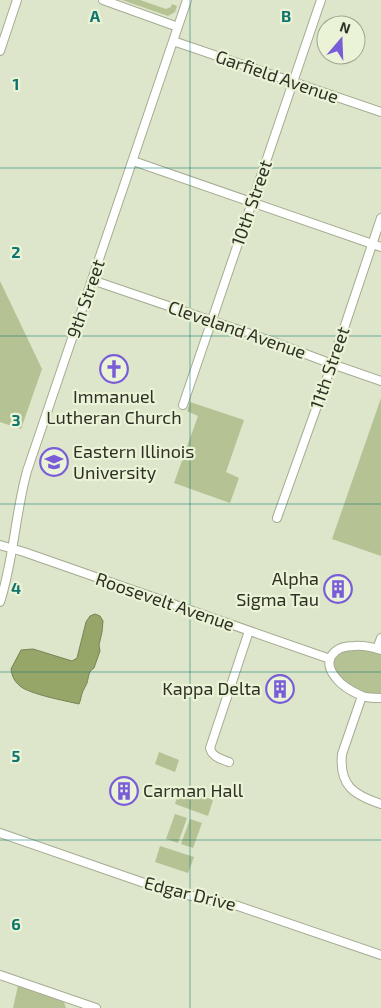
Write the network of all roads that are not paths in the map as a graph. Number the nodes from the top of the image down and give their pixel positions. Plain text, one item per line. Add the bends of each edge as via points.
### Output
1 (17, 0) edge
2 (103, 0) edge
3 (187, 0) edge
4 (321, 0) edge
5 (178, 27) junction
6 (173, 41) junction
7 (0, 50) edge
8 (293, 82) junction
9 (381, 112) edge
10 (133, 161) junction
11 (252, 203) junction
12 (381, 218) edge
13 (372, 244) junction
14 (381, 247) edge
15 (92, 280) junction
16 (212, 321) junction
17 (332, 364) junction
18 (381, 381) edge
19 (183, 405) dead end
20 (277, 518) dead end
21 (0, 545) edge
22 (13, 549) junction
23 (0, 602) edge
24 (249, 631) junction
25 (381, 638) edge
26 (379, 650) edge
27 (330, 659) junction
28 (362, 696) junction
29 (381, 698) edge
30 (229, 762) dead end
31 (381, 804) edge
32 (0, 833) edge
33 (381, 955) edge
34 (0, 975) edge
35 (96, 1008) edge

1 - 7 street
2 - 5 street
3 - 5 street, 9th Street
4 - 8 street, 10th Street
5 - 6 street, 9th Street
6 - 8 street, Garfield Avenue
6 - 10 street, 9th Street
8 - 9 street, Garfield Avenue
8 - 11 street, 10th Street
10 - 11 street
10 - 15 street, 9th Street
11 - 13 street
11 - 16 street, 10th Street
12 - 13 street, 11th Street
13 - 14 street
13 - 17 street, 11th Street
15 - 16 street, Cleveland Avenue
15 - 22 street, 9th Street via 25,478
16 - 17 street, Cleveland Avenue
16 - 19 street, 10th Street
17 - 18 street, Cleveland Avenue
17 - 20 street, 11th Street
21 - 22 street, Roosevelt Avenue
22 - 23 street, 9th Street
22 - 24 street, Roosevelt Avenue
24 - 27 street, Roosevelt Avenue
24 - 30 street via 210,748 215,756
25 - 26 street
26 - 27 street via 366,646 342,647
27 - 28 street via 331,671 337,679
28 - 29 street
28 - 31 street via 342,754 342,772 345,782 358,795
32 - 33 street, Edgar Drive via 150,885 238,906
34 - 35 street

